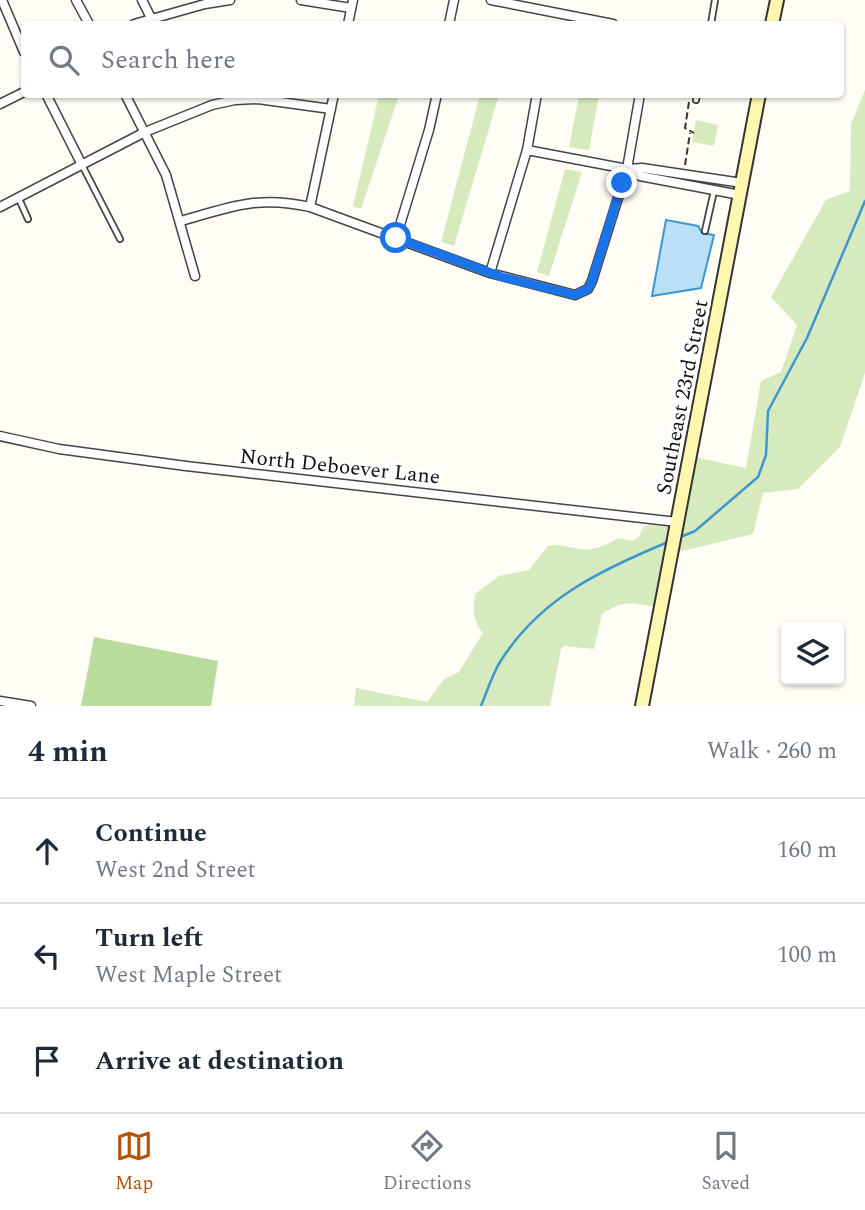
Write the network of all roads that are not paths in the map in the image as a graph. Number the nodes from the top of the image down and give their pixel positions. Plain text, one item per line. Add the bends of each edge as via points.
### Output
1 (2, 0) edge
2 (76, 0) edge
3 (142, 0) edge
4 (230, 0) edge
5 (301, 0) edge
6 (454, 0) edge
7 (491, 0) edge
8 (777, 0) edge
9 (715, 1) edge
10 (352, 4) edge
11 (553, 12) junction
12 (151, 18) junction
13 (87, 21) edge
14 (142, 21) edge
15 (450, 21) edge
16 (552, 21) edge
17 (598, 21) edge
18 (711, 21) edge
19 (773, 21) edge
20 (21, 45) edge
21 (21, 94) edge
22 (48, 98) edge
23 (127, 98) edge
24 (333, 98) edge
25 (436, 98) edge
26 (536, 98) edge
27 (639, 98) edge
28 (758, 98) edge
29 (0, 104) edge
30 (331, 109) junction
31 (145, 132) junction
32 (527, 150) junction
33 (82, 165) junction
34 (627, 169) junction
35 (741, 189) junction
36 (714, 190) junction
37 (19, 199) junction
38 (0, 207) edge
39 (310, 207) junction
40 (28, 219) dead end
41 (181, 221) junction
42 (705, 231) dead end
43 (396, 238) junction
44 (120, 239) dead end
45 (490, 273) junction
46 (195, 276) dead end
47 (0, 436) edge
48 (677, 522) junction
49 (0, 701) edge
50 (31, 706) edge
51 (642, 706) edge

1 - 20 street
2 - 13 street
3 - 12 street
4 - 12 street
5 - 10 street
6 - 15 street
7 - 11 street
8 - 19 street
9 - 18 lane
11 - 16 street
11 - 17 street
12 - 14 street
21 - 29 street
22 - 33 street
23 - 31 street
24 - 30 street
25 - 43 street
26 - 32 street
27 - 34 street
28 - 35 street, Southeast 23rd Street
30 - 31 street via 281,100 236,100
30 - 39 street
31 - 33 street
31 - 41 street
32 - 34 street
32 - 45 street
33 - 37 street
33 - 44 lane
34 - 35 street via 683,175
34 - 36 street via 640,176
34 - 45 street via 588,289 568,295
35 - 36 street
35 - 48 street, Southeast 23rd Street
36 - 42 lane
37 - 38 street
37 - 40 lane
39 - 41 street via 260,201
39 - 43 street
41 - 46 street
43 - 45 street
47 - 48 street, North Deboever Lane via 186,466
48 - 51 street, Southeast 23rd Street
49 - 50 street

